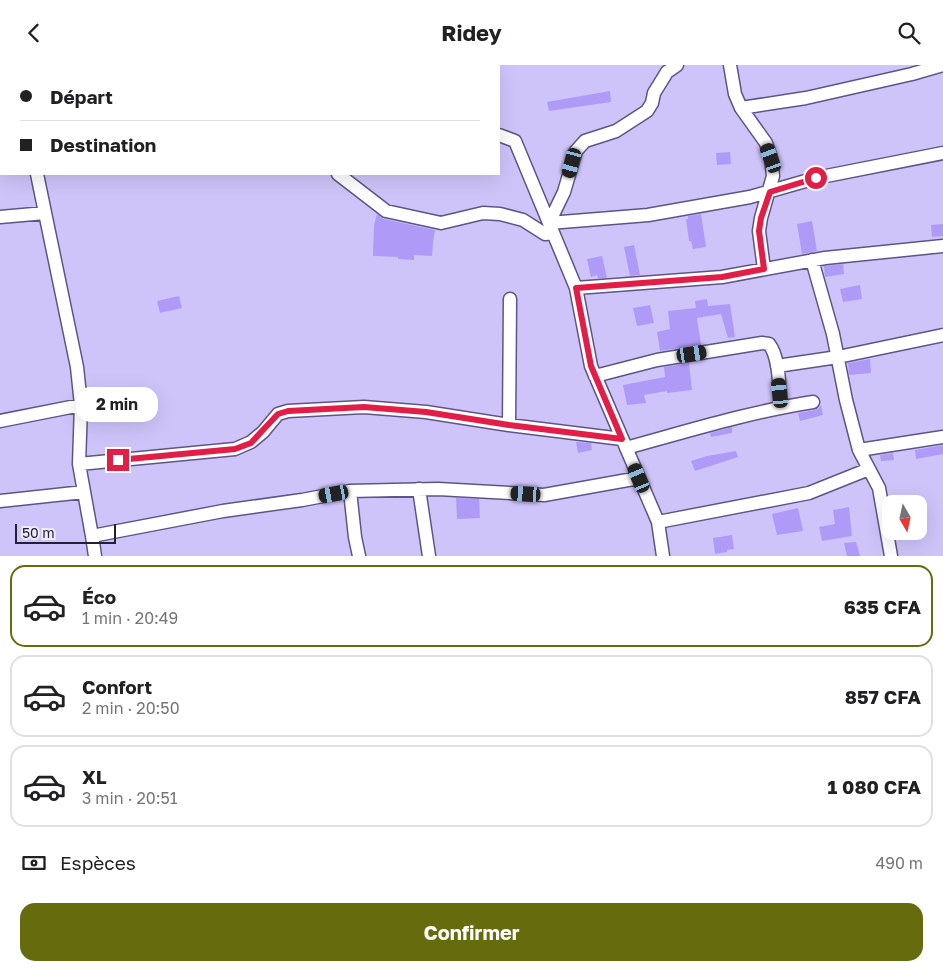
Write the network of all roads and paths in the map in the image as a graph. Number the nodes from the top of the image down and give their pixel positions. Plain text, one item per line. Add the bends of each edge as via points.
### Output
1 (677, 65) edge
2 (730, 65) edge
3 (943, 65) edge
4 (741, 108) junction
5 (500, 135) edge
6 (943, 153) edge
7 (37, 175) edge
8 (340, 175) edge
9 (770, 192) junction
10 (45, 213) junction
11 (0, 217) edge
12 (551, 228) junction
13 (943, 246) edge
14 (812, 260) junction
15 (764, 269) junction
16 (576, 288) junction
17 (510, 299) dead end
18 (943, 335) edge
19 (838, 357) junction
20 (777, 366) junction
21 (595, 375) junction
22 (813, 402) dead end
23 (81, 405) junction
24 (781, 407) junction
25 (0, 421) edge
26 (509, 425) junction
27 (943, 437) edge
28 (624, 444) junction
29 (859, 450) junction
30 (79, 464) junction
31 (869, 469) junction
32 (639, 478) junction
33 (419, 489) junction
34 (350, 491) junction
35 (84, 492) junction
36 (0, 501) edge
37 (658, 522) junction
38 (92, 536) junction
39 (95, 556) edge
40 (358, 556) edge
41 (430, 556) edge
42 (664, 556) edge
43 (892, 556) edge

1 - 12 street via 667,72 647,111 616,131 586,141 576,151
2 - 4 street
3 - 4 street via 806,98
4 - 9 street via 766,143 773,176
5 - 12 street via 515,141
6 - 9 street via 816,178
7 - 10 street
8 - 12 street via 386,211 441,223 483,213 500,214 523,220 545,234
9 - 12 street via 648,215
9 - 15 street via 759,231
10 - 11 street
10 - 23 street via 77,367
12 - 16 street
13 - 14 street
14 - 15 street
14 - 19 street
15 - 16 street via 722,277
16 - 21 street
17 - 26 street
18 - 19 street
19 - 20 street
19 - 29 street
20 - 21 street via 772,348 762,343 656,360
20 - 24 street
21 - 28 street
22 - 24 street
23 - 25 street
23 - 30 street
24 - 28 street
26 - 28 street
26 - 30 street via 426,412 364,407 288,411 278,414 251,443 235,449
27 - 29 street
28 - 32 street
29 - 31 street
30 - 35 street
31 - 37 street via 809,493
31 - 43 street via 879,488
32 - 33 street via 544,495
32 - 37 street
33 - 34 street
33 - 41 street
34 - 38 street
34 - 40 street
35 - 36 street
35 - 38 street
37 - 42 street
38 - 39 street

